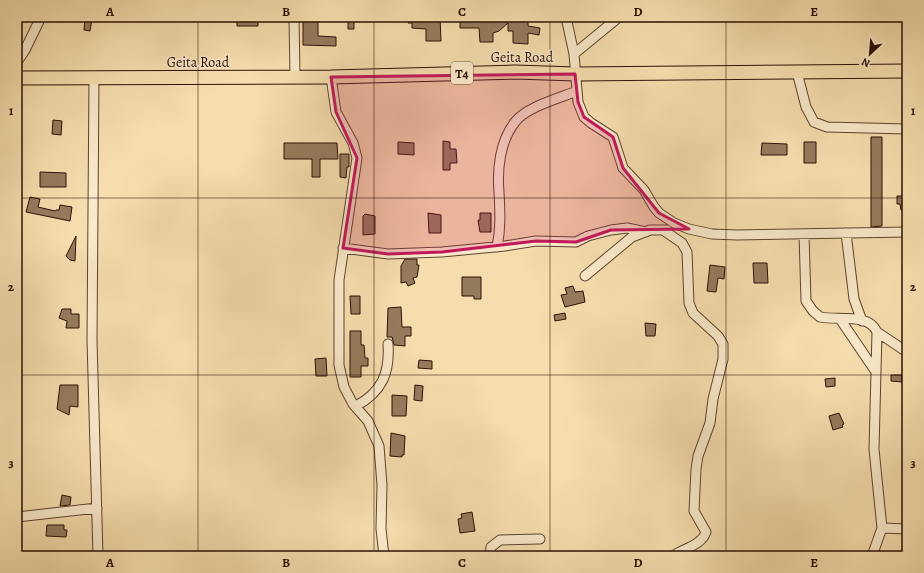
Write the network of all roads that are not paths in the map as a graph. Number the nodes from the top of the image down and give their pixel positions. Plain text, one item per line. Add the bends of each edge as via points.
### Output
1 (41, 17) edge
2 (294, 17) edge
3 (566, 17) edge
4 (619, 17) edge
5 (574, 54) junction
6 (17, 62) edge
7 (907, 70) edge
8 (797, 72) junction
9 (575, 74) junction
10 (295, 77) junction
11 (331, 77) junction
12 (17, 78) edge
13 (94, 78) junction
14 (577, 91) junction
15 (907, 129) edge
16 (663, 230) junction
17 (689, 230) junction
18 (646, 232) junction
19 (907, 232) edge
20 (846, 233) junction
21 (804, 234) junction
22 (497, 247) junction
23 (343, 248) junction
24 (585, 276) dead end
25 (840, 319) junction
26 (862, 321) junction
27 (876, 332) junction
28 (388, 344) dead end
29 (907, 352) edge
30 (876, 372) junction
31 (356, 406) junction
32 (96, 508) junction
33 (17, 517) edge
34 (882, 528) junction
35 (907, 529) edge
36 (540, 539) dead end
37 (98, 556) edge
38 (384, 556) edge
39 (490, 556) edge
40 (673, 556) edge
41 (872, 556) edge

1 - 6 street
2 - 10 street
3 - 5 street
4 - 5 street
5 - 9 street
7 - 8 highway, Geita Road / T4
8 - 9 highway, Geita Road / T4
8 - 15 street via 806,107 814,122 827,127
9 - 11 highway, Geita Road / T4 via 515,72
9 - 14 street
10 - 11 highway, Geita Road / T4
10 - 13 highway, Geita Road / T4
11 - 23 street via 336,112 353,143 357,158
12 - 13 highway, Geita Road / T4
13 - 32 street via 92,340
14 - 17 street via 584,117 613,137 623,168 644,190 654,207 674,223
14 - 22 street via 531,109 515,121 508,132 498,174 501,230
16 - 17 street
16 - 18 street
16 - 40 street via 682,243 687,252 689,303 693,313 723,344 723,359 712,399 710,423 696,468 694,511 706,532 700,542
17 - 21 street via 731,235
18 - 22 street via 627,228 588,236 576,242 536,241
18 - 24 street via 632,237
19 - 20 street
20 - 21 street
20 - 26 street via 854,299
21 - 25 street via 806,301 820,317
22 - 23 street via 395,254
23 - 31 street via 338,280 339,365 344,387
25 - 26 street
25 - 30 street
26 - 27 street via 870,324
27 - 29 street
27 - 30 street
28 - 31 street via 385,377 372,395
30 - 34 street via 874,449
31 - 38 street via 368,421 379,446
32 - 33 street
32 - 37 street
34 - 35 street
34 - 41 street
36 - 39 street via 500,540 491,547

